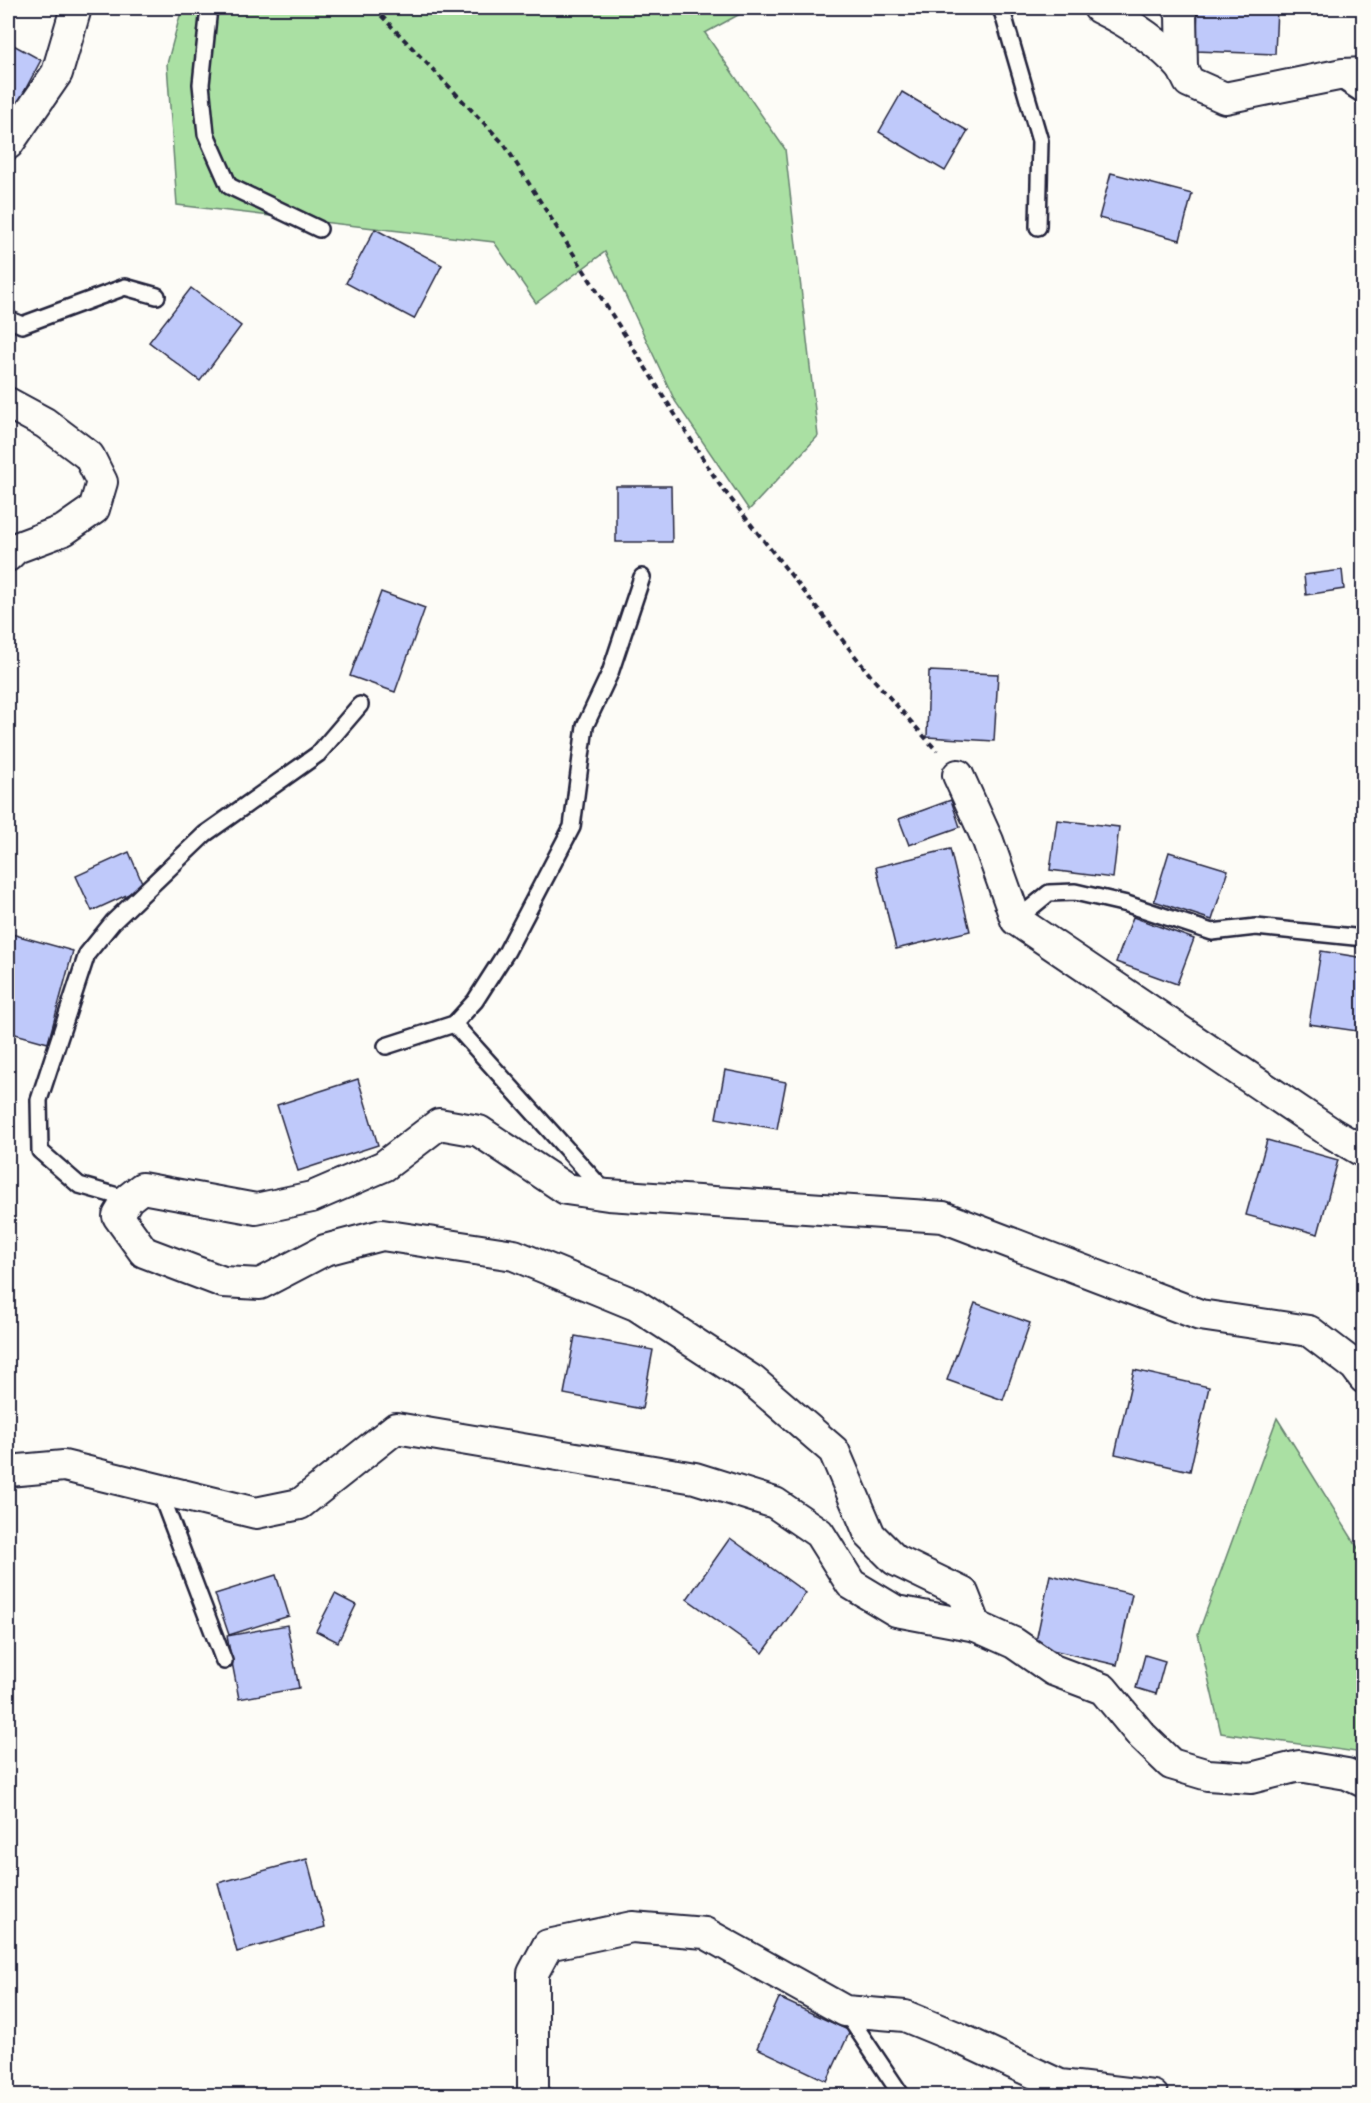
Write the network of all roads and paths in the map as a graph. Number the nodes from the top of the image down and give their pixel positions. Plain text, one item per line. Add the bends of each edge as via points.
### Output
1 (76, 8) edge
2 (209, 8) edge
3 (374, 8) edge
4 (1000, 8) edge
5 (1099, 8) edge
6 (1178, 8) edge
7 (1182, 68) junction
8 (1364, 72) edge
9 (1333, 76) junction
10 (1364, 96) edge
11 (8, 144) edge
12 (1038, 227) dead end
13 (319, 229) dead end
14 (157, 296) dead end
15 (8, 319) edge
16 (8, 403) edge
17 (8, 556) edge
18 (642, 577) dead end
19 (360, 705) dead end
20 (958, 775) joint
21 (1016, 920) junction
22 (1364, 938) edge
23 (454, 1024) junction
24 (386, 1046) dead end
25 (1364, 1152) edge
26 (608, 1196) junction
27 (128, 1199) junction
28 (1364, 1378) edge
29 (8, 1471) edge
30 (158, 1488) junction
31 (976, 1626) junction
32 (224, 1661) dead end
33 (1364, 1782) edge
34 (846, 2011) junction
35 (533, 2096) edge
36 (902, 2096) edge
37 (1154, 2096) edge

1 - 11 street via 57,73
2 - 13 lane via 201,84 206,134 229,186
3 - 20 path via 504,144 719,484 874,680
4 - 12 lane via 1040,141
5 - 7 street via 1143,33
6 - 7 street
7 - 9 street via 1189,82 1225,98
8 - 9 street
9 - 10 lane
14 - 15 lane via 125,287 22,325
16 - 17 street via 45,423 89,456 102,482 94,509 64,530 16,548
18 - 23 lane via 610,673 585,726 572,827 507,951 475,1001
19 - 27 lane via 318,754 205,834 113,922 87,954 39,1100 40,1150 79,1185
20 - 21 street via 988,841
21 - 22 lane via 1049,893 1076,892 1212,932 1256,927
21 - 25 street
23 - 24 lane
23 - 26 lane
26 - 27 street via 566,1189 479,1131 439,1124 384,1166 312,1197 256,1209 141,1188
26 - 28 street via 943,1217 1200,1315 1309,1331 1355,1366
27 - 31 street via 118,1216 144,1252 223,1282 260,1284 325,1250 382,1235 514,1255 636,1305 753,1381 834,1451 870,1535 895,1560 963,1593
29 - 30 street via 64,1466
30 - 31 street via 256,1513 300,1504 396,1428 488,1443 694,1478 775,1503 819,1533 851,1584 896,1611
30 - 32 lane
31 - 33 street via 1014,1643 1053,1670 1103,1689 1171,1764 1208,1775 1251,1778 1299,1766 1347,1774
34 - 35 street via 705,1933 632,1927 548,1945 533,1973
34 - 36 lane
34 - 37 street via 905,2016 1060,2085

